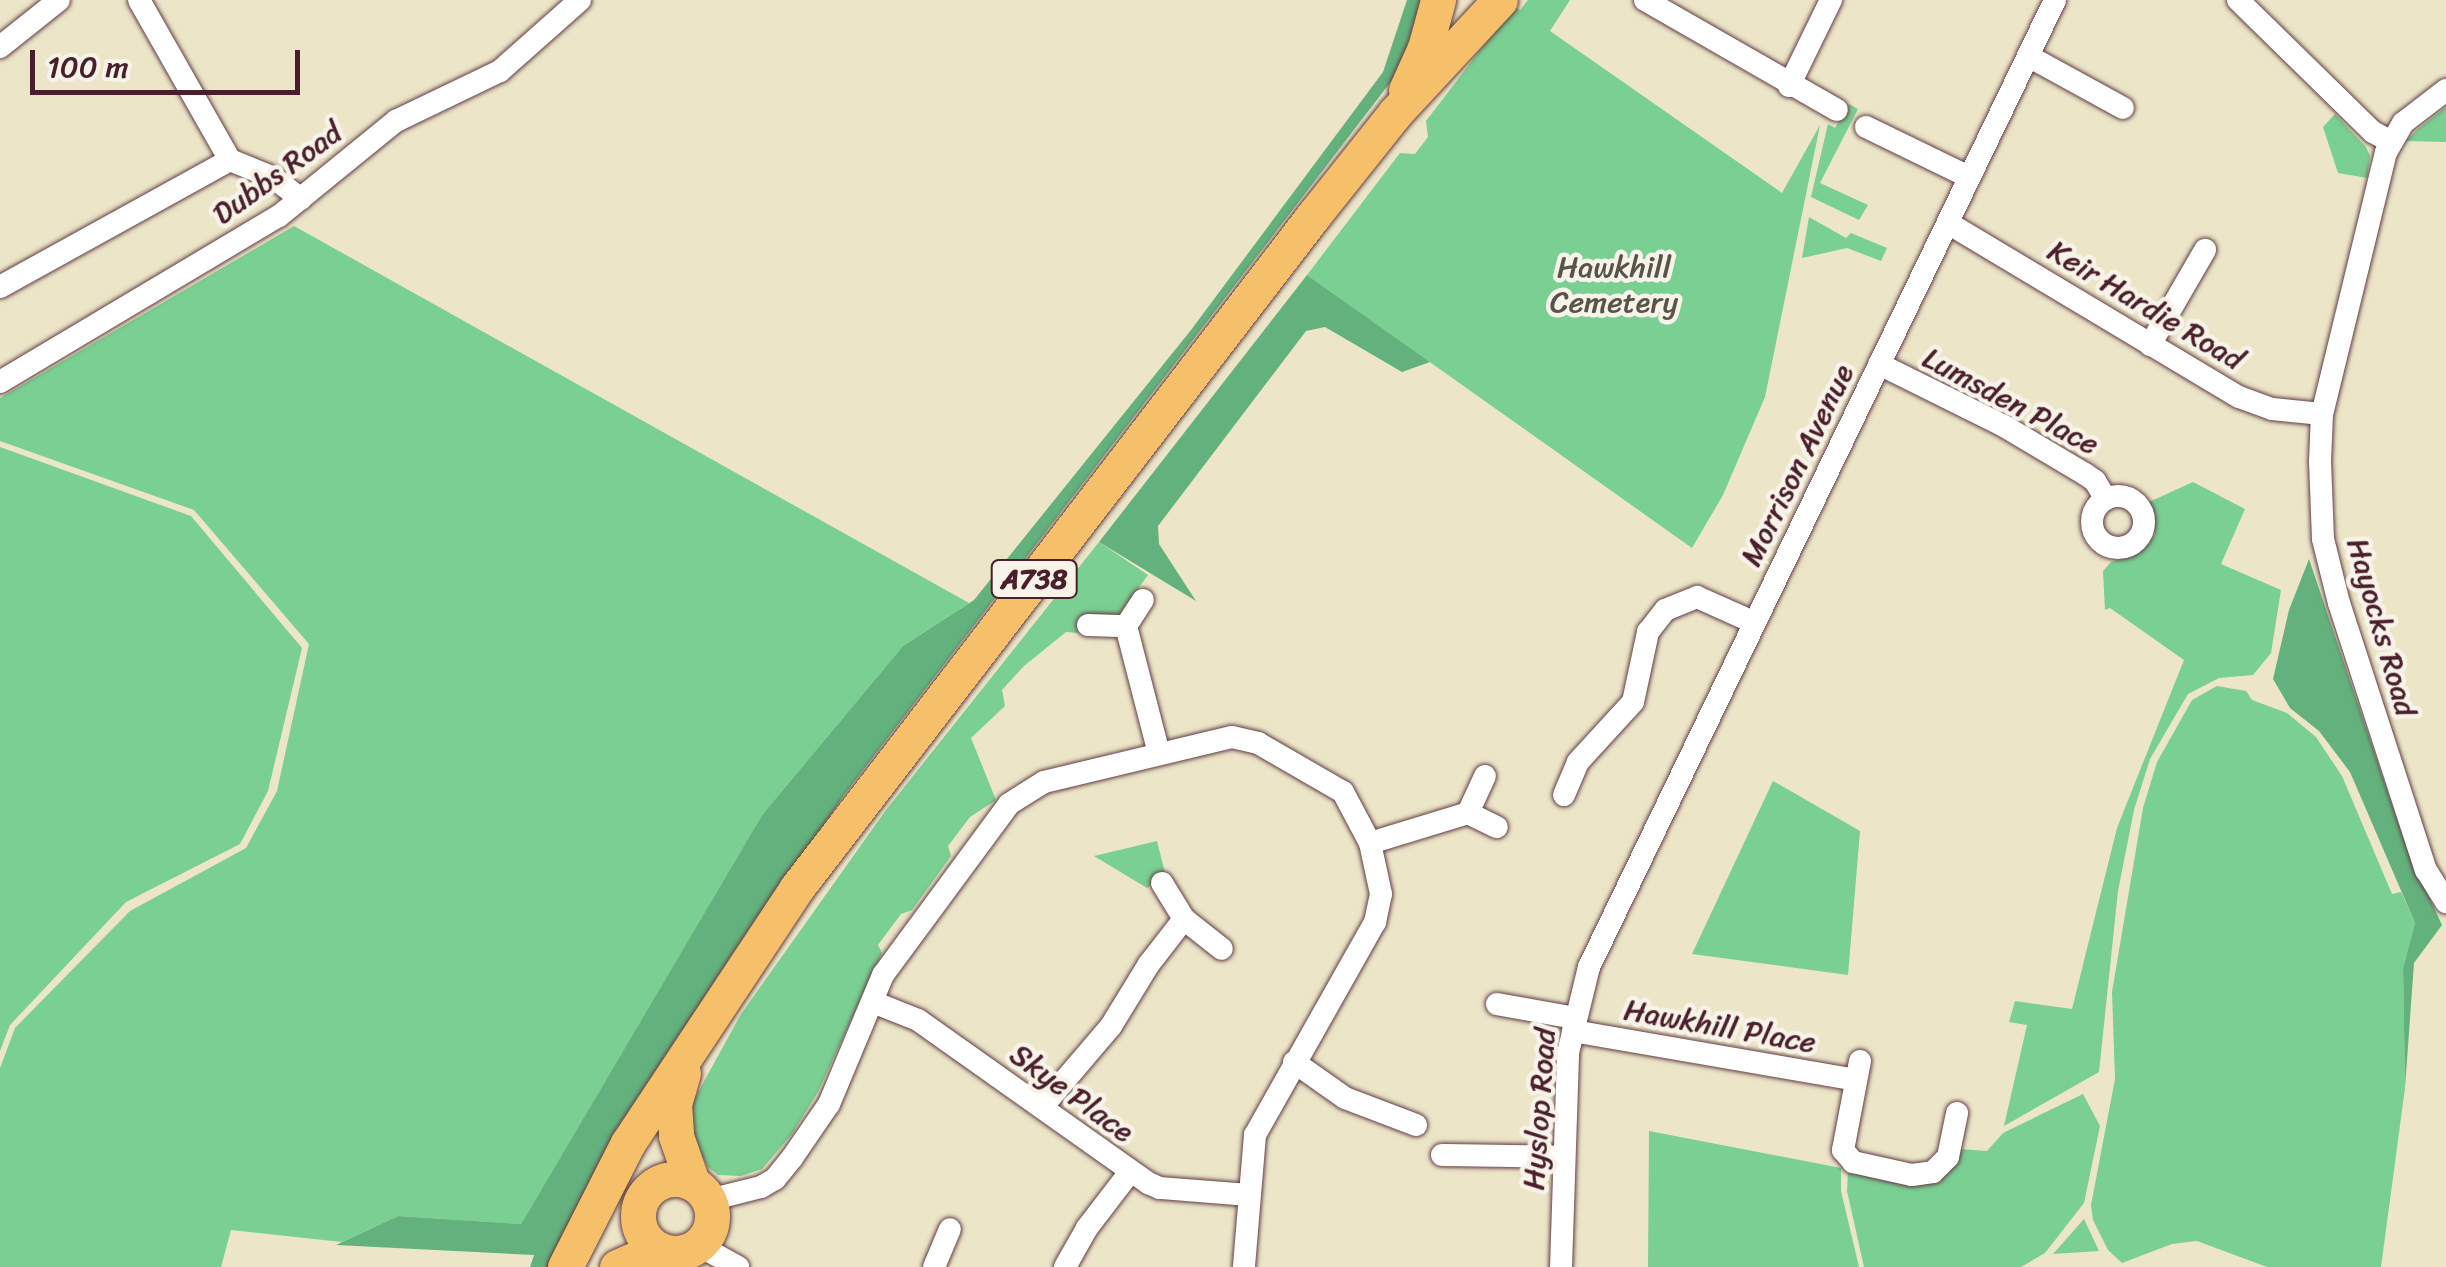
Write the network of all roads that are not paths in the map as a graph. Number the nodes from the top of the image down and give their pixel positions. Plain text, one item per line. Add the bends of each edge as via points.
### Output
1 (60, 0) edge
2 (139, 0) edge
3 (580, 0) edge
4 (1438, 0) edge
5 (1470, 0) edge
6 (1500, 0) edge
7 (1644, 0) edge
8 (1831, 0) edge
9 (2055, 0) edge
10 (2238, 0) edge
11 (0, 46) edge
12 (2028, 56) junction
13 (1432, 74) junction
14 (1789, 86) junction
15 (2446, 90) edge
16 (2122, 108) dead end
17 (1837, 110) dead end
18 (1396, 113) junction
19 (1866, 127) dead end
20 (2390, 142) junction
21 (230, 160) junction
22 (1969, 177) junction
23 (301, 199) junction
24 (1948, 223) junction
25 (2205, 250) dead end
26 (0, 287) edge
27 (2150, 345) junction
28 (1880, 364) junction
29 (0, 382) edge
30 (2322, 414) junction
31 (2106, 499) dead end
32 (1142, 600) dead end
33 (1754, 622) junction
34 (1088, 625) dead end
35 (1126, 626) junction
36 (1159, 754) junction
37 (1485, 776) dead end
38 (1564, 794) dead end
39 (1468, 813) junction
40 (1497, 827) dead end
41 (1370, 843) junction
42 (1162, 883) dead end
43 (2446, 902) edge
44 (1184, 918) junction
45 (1222, 950) dead end
46 (1593, 957) joint
47 (873, 1002) junction
48 (1497, 1004) dead end
49 (1574, 1024) junction
50 (692, 1046) junction
51 (1294, 1062) junction
52 (664, 1090) junction
53 (1042, 1107) junction
54 (1957, 1112) dead end
55 (1416, 1124) dead end
56 (1442, 1156) dead end
57 (1563, 1157) junction
58 (1130, 1172) junction
59 (701, 1191) junction
60 (1248, 1195) junction
61 (640, 1204) junction
62 (950, 1229) dead end
63 (698, 1245) junction
64 (658, 1250) junction
65 (942, 1264) edge
66 (566, 1267) edge
67 (577, 1267) edge
68 (616, 1267) edge
69 (738, 1267) edge
70 (1065, 1267) edge
71 (1244, 1267) edge
72 (1561, 1267) edge

1 - 11 street
2 - 21 street
3 - 23 street, Dubbs Road via 500,70 396,121
4 - 18 main road, A738
5 - 13 main road, A738
6 - 13 main road
7 - 14 street
8 - 14 street
9 - 12 street, Morrison Avenue
10 - 20 street
12 - 16 street
12 - 22 street, Morrison Avenue
13 - 18 main road, A738
14 - 17 street
15 - 20 street
18 - 50 main road, A738 via 877,780
19 - 22 street
20 - 30 street, Hayocks Road
21 - 23 street via 274,178
21 - 26 street
22 - 24 street, Morrison Avenue
23 - 29 street, Dubbs Road
24 - 27 street, Keir Hardie Road
24 - 28 street, Morrison Avenue
25 - 27 street
27 - 30 street, Keir Hardie Road via 2258,405
28 - 31 street, Lumsden Place via 2085,474
28 - 33 street, Morrison Avenue
30 - 43 street, Hayocks Road via 2320,512 2340,604 2426,870
32 - 35 street
33 - 38 street via 1698,597 1665,610 1648,632 1634,702 1578,762
33 - 46 street, Morrison Avenue
34 - 35 street
35 - 36 street
36 - 41 street via 1222,737 1258,743 1343,792
36 - 47 street via 1044,782 1009,804 884,975
37 - 39 street
39 - 40 street
39 - 41 street
41 - 51 street via 1380,882 1376,922
42 - 44 street
44 - 45 street
44 - 53 street via 1111,1026
46 - 49 street, Hyslop Road
47 - 53 street, Skye Place via 918,1020
47 - 59 street via 829,1104 775,1179
48 - 49 street, Hawkhill Place
49 - 54 street, Hawkhill Place via 1858,1070 1843,1150 1854,1162 1912,1175 1933,1172 1948,1157
49 - 57 street, Hyslop Road
50 - 52 main road, A738
50 - 59 main road, A738 via 674,1104 676,1136
51 - 55 street via 1345,1098
51 - 60 street via 1254,1135
52 - 61 main road, A738 via 641,1153
52 - 66 main road via 628,1143
53 - 58 street, Skye Place
56 - 57 street
57 - 72 street, Hyslop Road
58 - 60 street, Skye Place via 1160,1188
58 - 70 street
59 - 61 main road via 681,1178 658,1182
59 - 63 main road via 711,1224
60 - 71 street
61 - 64 main road, A738 via 642,1233
61 - 67 main road
62 - 65 street
63 - 64 main road via 679,1253
63 - 69 street
64 - 68 main road

